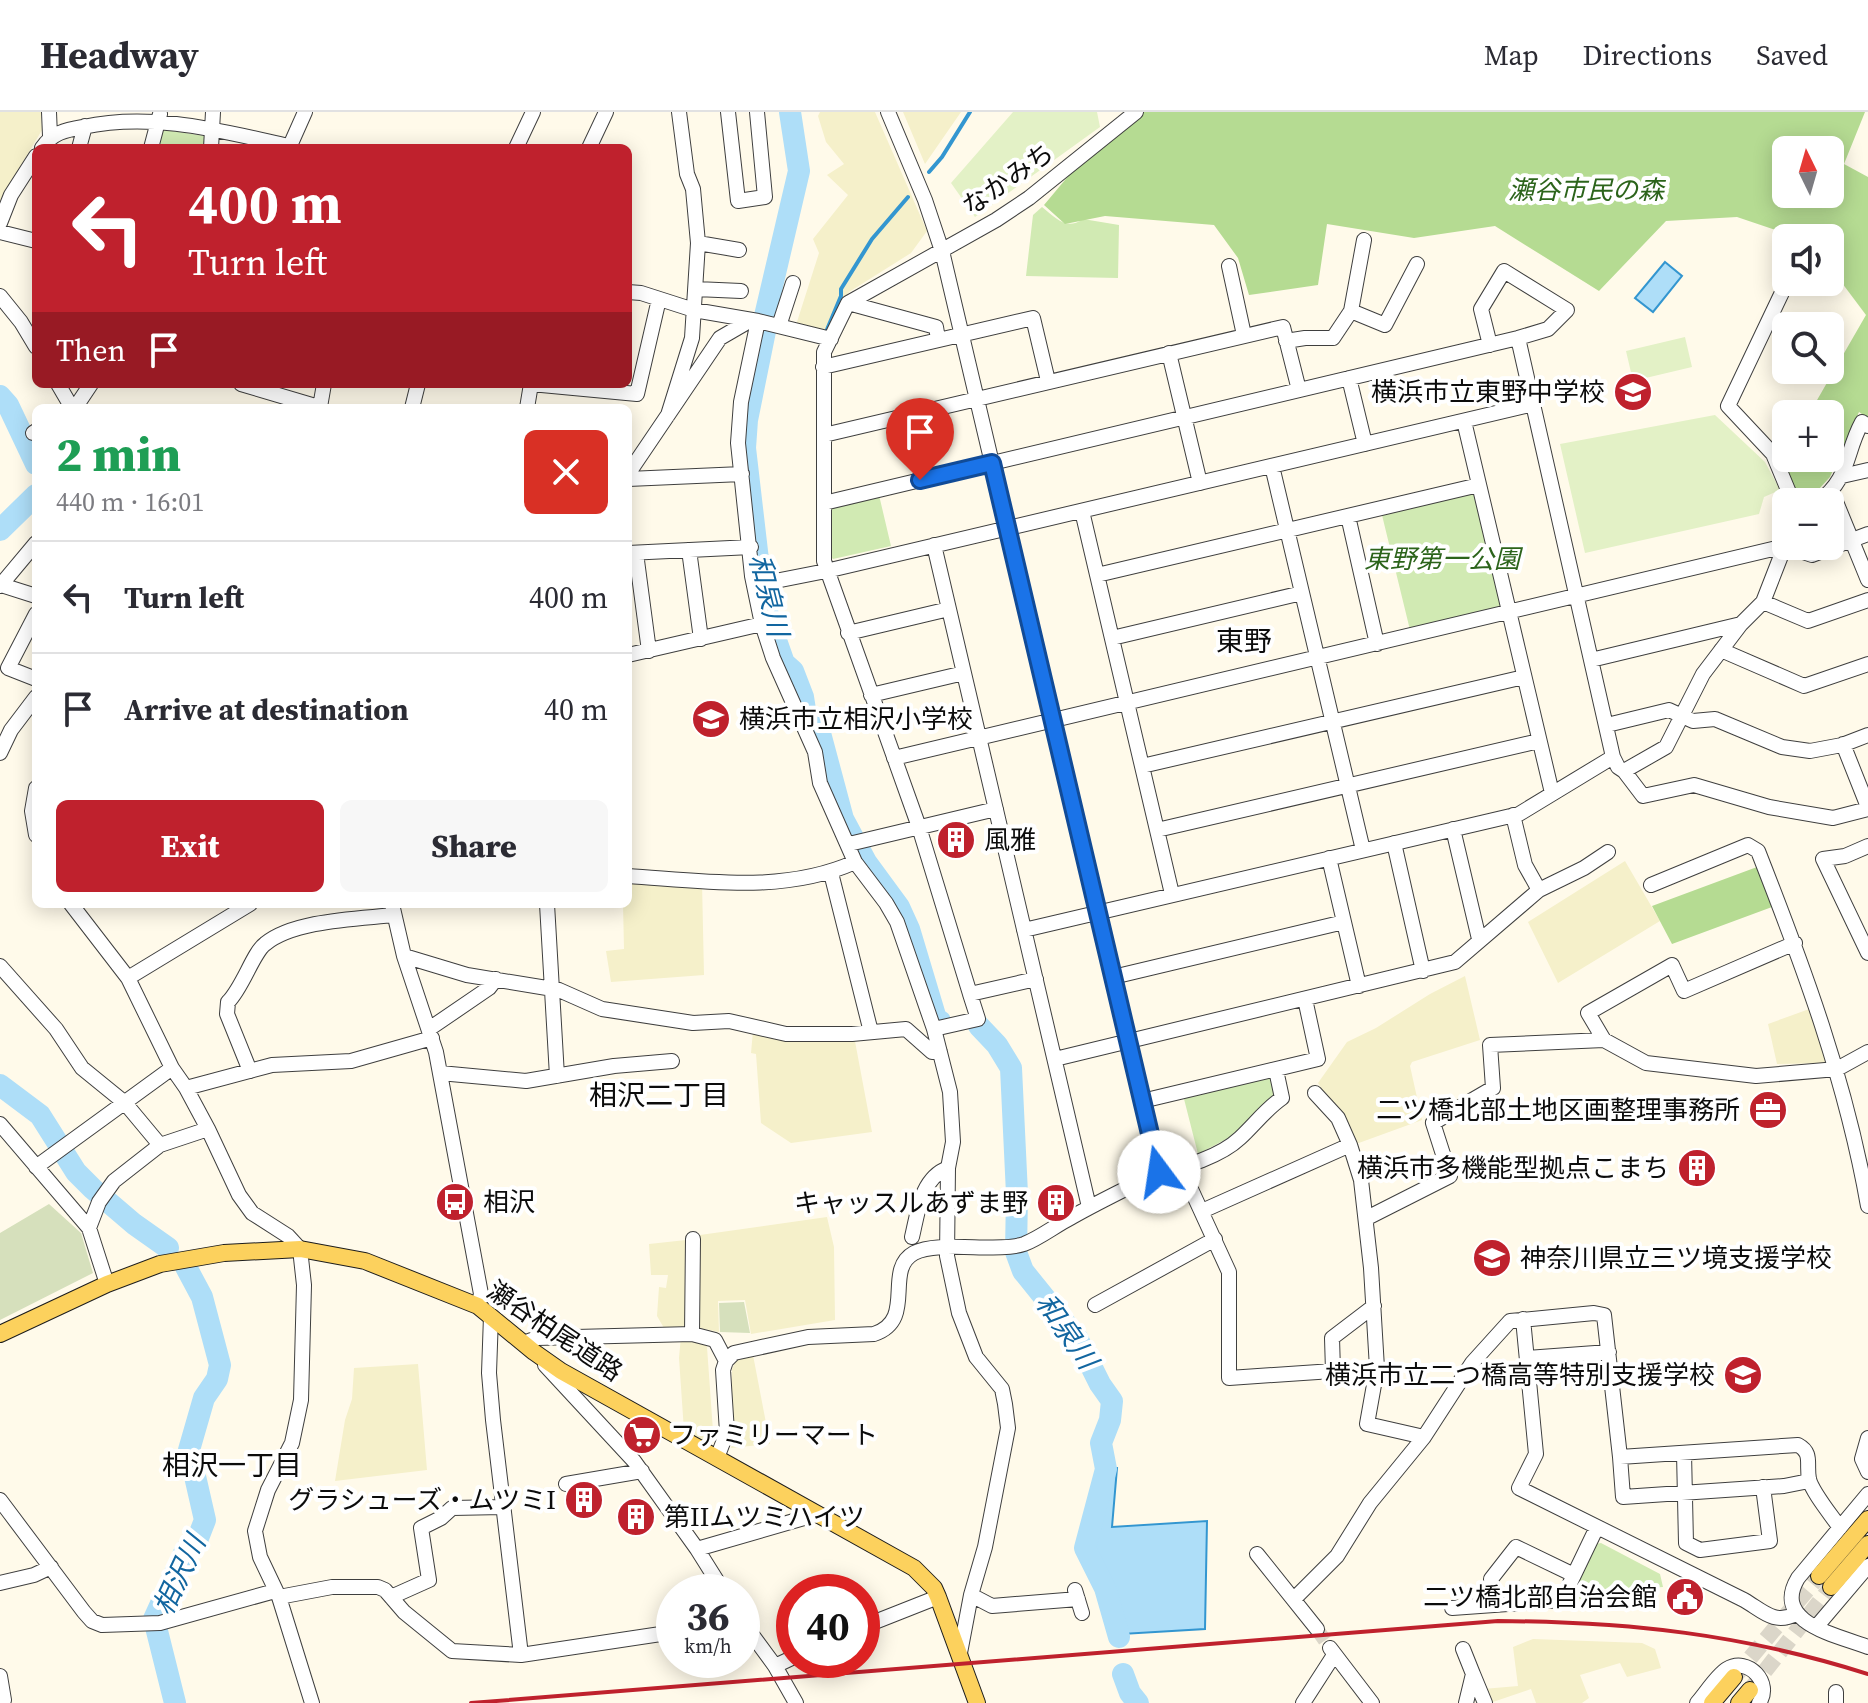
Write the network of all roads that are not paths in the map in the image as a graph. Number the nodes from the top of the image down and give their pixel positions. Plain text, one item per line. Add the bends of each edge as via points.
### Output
1 (49, 112) edge
2 (213, 112) edge
3 (305, 112) edge
4 (533, 112) edge
5 (606, 112) edge
6 (679, 112) edge
7 (728, 112) edge
8 (757, 112) edge
9 (888, 112) edge
10 (1136, 112) edge
11 (160, 116) edge
12 (111, 117) edge
13 (85, 126) junction
14 (214, 129) junction
15 (46, 142) edge
16 (80, 144) edge
17 (152, 144) edge
18 (212, 144) edge
19 (276, 144) edge
20 (290, 144) edge
21 (518, 144) edge
22 (591, 144) edge
23 (32, 162) edge
24 (0, 223) edge
25 (0, 232) edge
26 (32, 240) edge
27 (1364, 240) dead end
28 (698, 243) junction
29 (739, 250) dead end
30 (942, 251) junction
31 (1417, 264) dead end
32 (1229, 266) dead end
33 (793, 283) dead end
34 (696, 289) junction
35 (741, 291) dead end
36 (632, 293) edge
37 (0, 296) edge
38 (1780, 296) edge
39 (659, 299) junction
40 (848, 303) junction
41 (694, 310) junction
42 (1351, 311) junction
43 (764, 322) junction
44 (961, 334) junction
45 (1244, 335) junction
46 (1518, 338) junction
47 (831, 339) junction
48 (938, 339) junction
49 (32, 340) edge
50 (1286, 341) junction
51 (1490, 345) junction
52 (1169, 353) junction
53 (823, 367) junction
54 (1349, 378) junction
55 (1048, 381) junction
56 (254, 388) edge
57 (585, 388) edge
58 (1299, 390) junction
59 (610, 392) junction
60 (977, 398) junction
61 (307, 404) edge
62 (608, 404) edge
63 (1534, 404) junction
64 (668, 415) junction
65 (1184, 417) junction
66 (1464, 421) junction
67 (1868, 426) edge
68 (824, 435) junction
69 (1365, 444) junction
70 (992, 463) junction
71 (1272, 466) junction
72 (632, 470) edge
73 (1868, 470) edge
74 (742, 474) junction
75 (632, 476) edge
76 (1842, 476) junction
77 (1200, 483) junction
78 (1479, 485) junction
79 (1787, 488) edge
80 (1834, 488) edge
81 (824, 503) junction
82 (1082, 511) junction
83 (1348, 516) junction
84 (1844, 521) edge
85 (1007, 528) junction
86 (1287, 530) junction
87 (1868, 534) edge
88 (1852, 540) junction
89 (1844, 543) edge
90 (934, 545) junction
91 (751, 547) junction
92 (1772, 547) edge
93 (32, 548) edge
94 (689, 550) junction
95 (632, 553) edge
96 (1779, 560) edge
97 (826, 571) junction
98 (1097, 575) junction
99 (1868, 580) edge
100 (760, 584) junction
101 (0, 586) edge
102 (1302, 593) junction
103 (32, 595) edge
104 (1577, 597) junction
105 (1868, 600) edge
106 (1763, 602) junction
107 (949, 609) junction
108 (1509, 613) junction
109 (32, 622) edge
110 (762, 624) junction
111 (1741, 624) junction
112 (848, 633) junction
113 (1112, 638) junction
114 (701, 639) junction
115 (1377, 644) junction
116 (1721, 650) junction
117 (649, 651) junction
118 (632, 654) edge
119 (1318, 658) junction
120 (1591, 660) junction
121 (1868, 664) edge
122 (964, 673) junction
123 (32, 677) edge
124 (1524, 677) junction
125 (871, 695) junction
126 (32, 702) edge
127 (1127, 703) junction
128 (1683, 716) junction
129 (1053, 720) junction
130 (1333, 722) junction
131 (1607, 725) junction
132 (1868, 735) edge
133 (979, 737) junction
134 (1539, 741) junction
135 (1843, 744) junction
136 (0, 753) edge
137 (1613, 757) junction
138 (894, 758) junction
139 (1142, 766) junction
140 (1624, 771) junction
141 (1347, 786) junction
142 (1552, 793) junction
143 (1868, 808) edge
144 (996, 809) junction
145 (1513, 815) junction
146 (919, 827) junction
147 (1453, 829) junction
148 (1157, 830) junction
149 (854, 843) junction
150 (1394, 843) junction
151 (1868, 846) edge
152 (1363, 850) junction
153 (1598, 853) dead end
154 (1329, 858) junction
155 (855, 862) junction
156 (831, 873) junction
157 (632, 876) edge
158 (1651, 885) dead end
159 (1539, 890) junction
160 (1172, 894) junction
161 (74, 908) edge
162 (238, 908) edge
163 (547, 908) edge
164 (393, 909) edge
165 (1098, 912) junction
166 (1344, 922) junction
167 (1024, 930) junction
168 (1479, 939) junction
169 (1795, 943) junction
170 (1868, 953) edge
171 (404, 956) junction
172 (0, 966) edge
173 (1423, 971) junction
174 (1113, 977) junction
175 (128, 978) junction
176 (496, 979) junction
177 (1036, 979) junction
178 (1359, 986) junction
179 (552, 989) junction
180 (970, 994) junction
181 (1305, 999) junction
182 (934, 1029) junction
183 (871, 1032) junction
184 (430, 1033) junction
185 (1604, 1040) junction
186 (1128, 1041) junction
187 (940, 1052) junction
188 (1868, 1052) edge
189 (1055, 1059) junction
190 (672, 1061) dead end
191 (172, 1068) junction
192 (1837, 1069) junction
193 (1276, 1070) junction
194 (250, 1071) junction
195 (440, 1073) junction
196 (557, 1076) junction
197 (186, 1088) junction
198 (1315, 1093) dead end
199 (1142, 1101) junction
200 (125, 1103) junction
201 (0, 1124) edge
202 (208, 1129) junction
203 (160, 1145) junction
204 (1350, 1145) junction
205 (36, 1167) junction
206 (948, 1168) junction
207 (1159, 1172) junction
208 (1190, 1187) dead end
209 (1868, 1206) edge
210 (1089, 1207) junction
211 (1202, 1211) junction
212 (1367, 1218) junction
213 (89, 1228) junction
214 (912, 1237) dead end
215 (693, 1239) dead end
216 (1215, 1239) junction
217 (946, 1248) junction
218 (300, 1249) junction
219 (107, 1284) junction
220 (1095, 1305) dead end
221 (1374, 1306) junction
222 (484, 1311) junction
223 (1523, 1319) junction
224 (0, 1334) edge
225 (692, 1334) junction
226 (528, 1348) junction
227 (1609, 1352) junction
228 (1527, 1358) junction
229 (726, 1361) junction
230 (1377, 1368) junction
231 (1333, 1371) junction
232 (1424, 1437) junction
233 (1868, 1438) edge
234 (1684, 1453) junction
235 (1620, 1457) junction
236 (717, 1458) junction
237 (642, 1471) junction
238 (1868, 1472) edge
239 (1809, 1481) junction
240 (566, 1484) dead end
241 (1763, 1487) junction
242 (1686, 1492) junction
243 (1868, 1494) edge
244 (0, 1500) edge
245 (503, 1507) junction
246 (818, 1514) junction
247 (1868, 1519) edge
248 (1597, 1527) junction
249 (1840, 1528) junction
250 (1868, 1544) edge
251 (697, 1549) junction
252 (1257, 1554) dead end
253 (1868, 1566) edge
254 (51, 1567) junction
255 (713, 1574) edge
256 (1574, 1575) junction
257 (0, 1583) edge
258 (277, 1594) junction
259 (971, 1595) junction
260 (391, 1597) junction
261 (938, 1597) junction
262 (1294, 1599) junction
263 (1078, 1600) dead end
264 (1493, 1605) junction
265 (1452, 1608) dead end
266 (1796, 1614) junction
267 (880, 1620) edge
268 (1817, 1626) junction
269 (1317, 1629) tunnel mouth
270 (656, 1635) edge
271 (760, 1646) edge
272 (1868, 1647) edge
273 (1463, 1649) dead end
274 (960, 1653) junction
275 (521, 1655) junction
276 (775, 1666) joint
277 (1473, 1674) junction
278 (0, 1676) edge
279 (1734, 1677) tunnel mouth
280 (1749, 1699) edge
281 (0, 1701) edge
282 (794, 1702) edge
283 (312, 1703) edge
284 (977, 1703) edge
285 (1303, 1703) edge
286 (1372, 1703) edge
287 (1466, 1703) edge
288 (1485, 1703) edge
289 (1697, 1703) edge
290 (1712, 1703) edge

1 - 15 street
2 - 14 street
3 - 20 street
4 - 21 street
5 - 22 street
6 - 28 street
7 - 8 street via 738,201 765,197
9 - 30 street
10 - 30 street, なかみち via 1029,198
11 - 12 street
11 - 14 street
11 - 17 street
12 - 13 street
13 - 15 street
13 - 16 street
14 - 18 street
14 - 19 street
23 - 24 street
25 - 26 street
27 - 42 street
28 - 29 street
28 - 34 street
30 - 40 street, なかみち
30 - 44 street
31 - 42 street via 1385,325
32 - 45 street
33 - 43 street
34 - 35 street
34 - 41 street
36 - 39 street
37 - 49 street
38 - 79 street via 1728,406 1773,454
39 - 41 street
39 - 59 street via 637,394
40 - 47 street
40 - 48 street via 936,327
41 - 43 street
41 - 64 street via 692,338
42 - 50 street via 1333,338
43 - 47 street
43 - 64 street via 720,338
43 - 74 street via 739,424
44 - 48 street
44 - 55 street via 1033,318
44 - 60 street
45 - 50 street via 1283,327
45 - 52 street
46 - 51 street
46 - 51 street via 1548,329 1567,310 1504,271 1481,309
46 - 63 street
47 - 53 street
48 - 53 street
50 - 58 street
51 - 54 street
52 - 55 street
52 - 65 street
53 - 68 street
54 - 58 street
54 - 69 street
55 - 60 street
56 - 61 street
57 - 59 street
58 - 65 street
59 - 62 street
60 - 68 street
60 - 70 street
63 - 66 street
63 - 104 street
64 - 72 street
65 - 70 street
65 - 77 street
66 - 69 street
66 - 78 street
67 - 76 street via 1862,422 1852,439
68 - 81 street
69 - 71 street
70 - 81 street
70 - 85 street
71 - 77 street
71 - 86 street
73 - 76 street
74 - 75 street
74 - 91 street
76 - 80 street
77 - 82 street
78 - 83 street
78 - 108 street
81 - 97 street
82 - 85 street
82 - 98 street
83 - 86 street
83 - 115 street
84 - 88 street
85 - 90 street
85 - 129 street
86 - 98 street
86 - 102 street
87 - 88 street
88 - 89 street
88 - 99 street
90 - 97 street
90 - 107 street
91 - 94 street
91 - 100 street
92 - 104 street
93 - 101 street
94 - 95 street
94 - 114 street
95 - 117 street
96 - 106 street
97 - 100 street
97 - 112 street
98 - 113 street
100 - 110 street
101 - 103 street
102 - 113 street
102 - 119 street
104 - 108 street
104 - 120 street
105 - 106 street via 1808,621
106 - 111 street
107 - 112 street
107 - 122 street
108 - 115 street
108 - 124 street
109 - 123 street via 8,668
110 - 114 street
110 - 149 street via 815,752 820,783
111 - 116 street
111 - 120 street
112 - 125 street
113 - 127 street
114 - 117 street
115 - 119 street
116 - 121 street via 1804,686
116 - 128 street
117 - 118 street
119 - 127 street
119 - 130 street
120 - 131 street
122 - 125 street
122 - 133 street
124 - 130 street
124 - 134 street
125 - 138 street
126 - 136 street
127 - 129 street
127 - 139 street
128 - 131 street via 1669,710
128 - 135 street via 1693,721 1715,719 1782,747 1810,751
128 - 140 street via 1666,747
129 - 133 street
129 - 165 street
130 - 139 street
130 - 141 street
131 - 137 street
132 - 135 street
133 - 138 street
133 - 144 street
134 - 141 street
134 - 142 street
135 - 143 street
137 - 140 street
137 - 142 street
138 - 146 street
139 - 148 street
140 - 143 street via 1643,796 1694,785 1769,807 1833,818
141 - 148 street
141 - 152 street
142 - 145 street
144 - 146 street
144 - 167 street
145 - 147 street
145 - 159 street via 1525,865
146 - 149 street
146 - 180 street
147 - 150 street
147 - 168 street
148 - 160 street
149 - 155 street
150 - 152 street
150 - 173 street
151 - 170 street via 1823,859
152 - 154 street
153 - 159 street
154 - 160 street
154 - 166 street
155 - 156 street
155 - 182 street via 897,922
156 - 157 street via 778,883
156 - 183 street
158 - 169 street via 1748,845 1758,851
159 - 168 street
160 - 165 street
161 - 175 street
162 - 175 street
163 - 179 street
164 - 171 street
164 - 194 street via 296,928 264,944 228,1002 227,1014
165 - 167 street
165 - 174 street
166 - 174 street
166 - 178 street
167 - 177 street
168 - 173 street via 1455,962
169 - 185 street via 1684,991 1672,965 1588,1013
169 - 192 street
171 - 176 street
171 - 184 street
172 - 200 street via 56,1029 82,1068
173 - 178 street
174 - 186 street
175 - 191 street
176 - 179 street
176 - 184 street
177 - 180 street
177 - 189 street
178 - 181 street
179 - 183 street via 602,1009 693,1023 729,1021 786,1034
179 - 196 street
180 - 182 street via 978,1019
181 - 186 street
181 - 193 street via 1318,1059
182 - 187 street
183 - 187 street via 906,1029 932,1052
184 - 194 street via 351,1061
184 - 195 street
185 - 192 street via 1646,1063 1756,1076
185 - 212 street via 1490,1045 1493,1088 1433,1123 1450,1176
186 - 189 street
186 - 199 street
187 - 206 street via 950,1092 953,1142
188 - 192 street
189 - 210 street
190 - 196 street
191 - 197 street
191 - 200 street
192 - 209 street
193 - 199 street
193 - 207 street via 1282,1098 1238,1141 1182,1168
194 - 197 street
195 - 196 street via 526,1081
195 - 222 street
197 - 202 street
198 - 204 street via 1338,1118
199 - 207 street
200 - 203 street
200 - 205 street
201 - 205 street
202 - 203 street
202 - 218 street via 252,1213
203 - 213 street via 114,1181
204 - 211 street
204 - 212 street
205 - 213 street
206 - 214 street via 928,1182
206 - 217 street
207 - 210 street
208 - 211 street
210 - 217 street via 1018,1245
211 - 216 street
212 - 221 street
213 - 219 street
215 - 225 street
216 - 220 street
216 - 231 street via 1229,1272 1229,1378
217 - 229 street via 913,1253 905,1262 896,1316 884,1331 784,1341 745,1349
217 - 259 street via 959,1313 976,1357 1002,1389 1008,1428
218 - 219 main road, 瀬谷柏尾道路 via 189,1257
218 - 222 main road, 瀬谷柏尾道路 via 365,1261
218 - 258 street via 301,1400 292,1443 255,1531
219 - 224 main road, 瀬谷柏尾道路
221 - 230 street
221 - 231 street via 1332,1338
222 - 226 main road, 瀬谷柏尾道路
222 - 245 street
223 - 227 street via 1604,1315
223 - 228 street
223 - 232 street via 1510,1321 1472,1363
225 - 226 street via 537,1338
225 - 229 street via 715,1340
226 - 236 main road, 瀬谷柏尾道路
226 - 237 street
227 - 228 street
227 - 235 street
228 - 248 street via 1536,1454 1519,1488
229 - 236 street via 727,1432
230 - 231 street
230 - 232 street via 1367,1424
232 - 262 street via 1370,1503 1337,1556
233 - 238 street via 1862,1459
234 - 235 street
234 - 239 street via 1798,1445 1808,1454
234 - 242 street
235 - 242 street via 1623,1497
236 - 246 main road, 瀬谷柏尾道路
237 - 240 street
237 - 251 street
239 - 241 street
239 - 249 street
241 - 242 street
241 - 242 street via 1770,1541 1700,1550 1686,1543
243 - 249 street
244 - 254 street
245 - 260 street via 452,1508 421,1528 429,1580
245 - 275 street
246 - 251 street
246 - 261 main road, 瀬谷柏尾道路 via 914,1568
247 - 250 main road via 1825,1582
248 - 256 street
248 - 266 street via 1768,1616
249 - 266 street via 1794,1586 1791,1601
251 - 255 street
252 - 262 street
253 - 268 street
254 - 257 street
254 - 258 street via 92,1621 102,1625 155,1622
256 - 264 street via 1562,1600
256 - 264 street via 1516,1547 1491,1579
258 - 260 street via 351,1586 378,1587
258 - 283 street
259 - 263 street via 992,1606
259 - 274 street
260 - 275 street via 452,1651
261 - 267 street
261 - 274 main road, 瀬谷柏尾道路
262 - 269 street
264 - 265 street
266 - 268 street
268 - 272 street
270 - 275 street
271 - 276 street
273 - 277 street
274 - 284 main road, 瀬谷柏尾道路
276 - 282 street
277 - 287 street
277 - 288 street
278 - 281 street
279 - 290 main road
280 - 289 street via 1764,1692 1762,1680 1751,1670 1732,1666
285 - 286 street via 1332,1651

